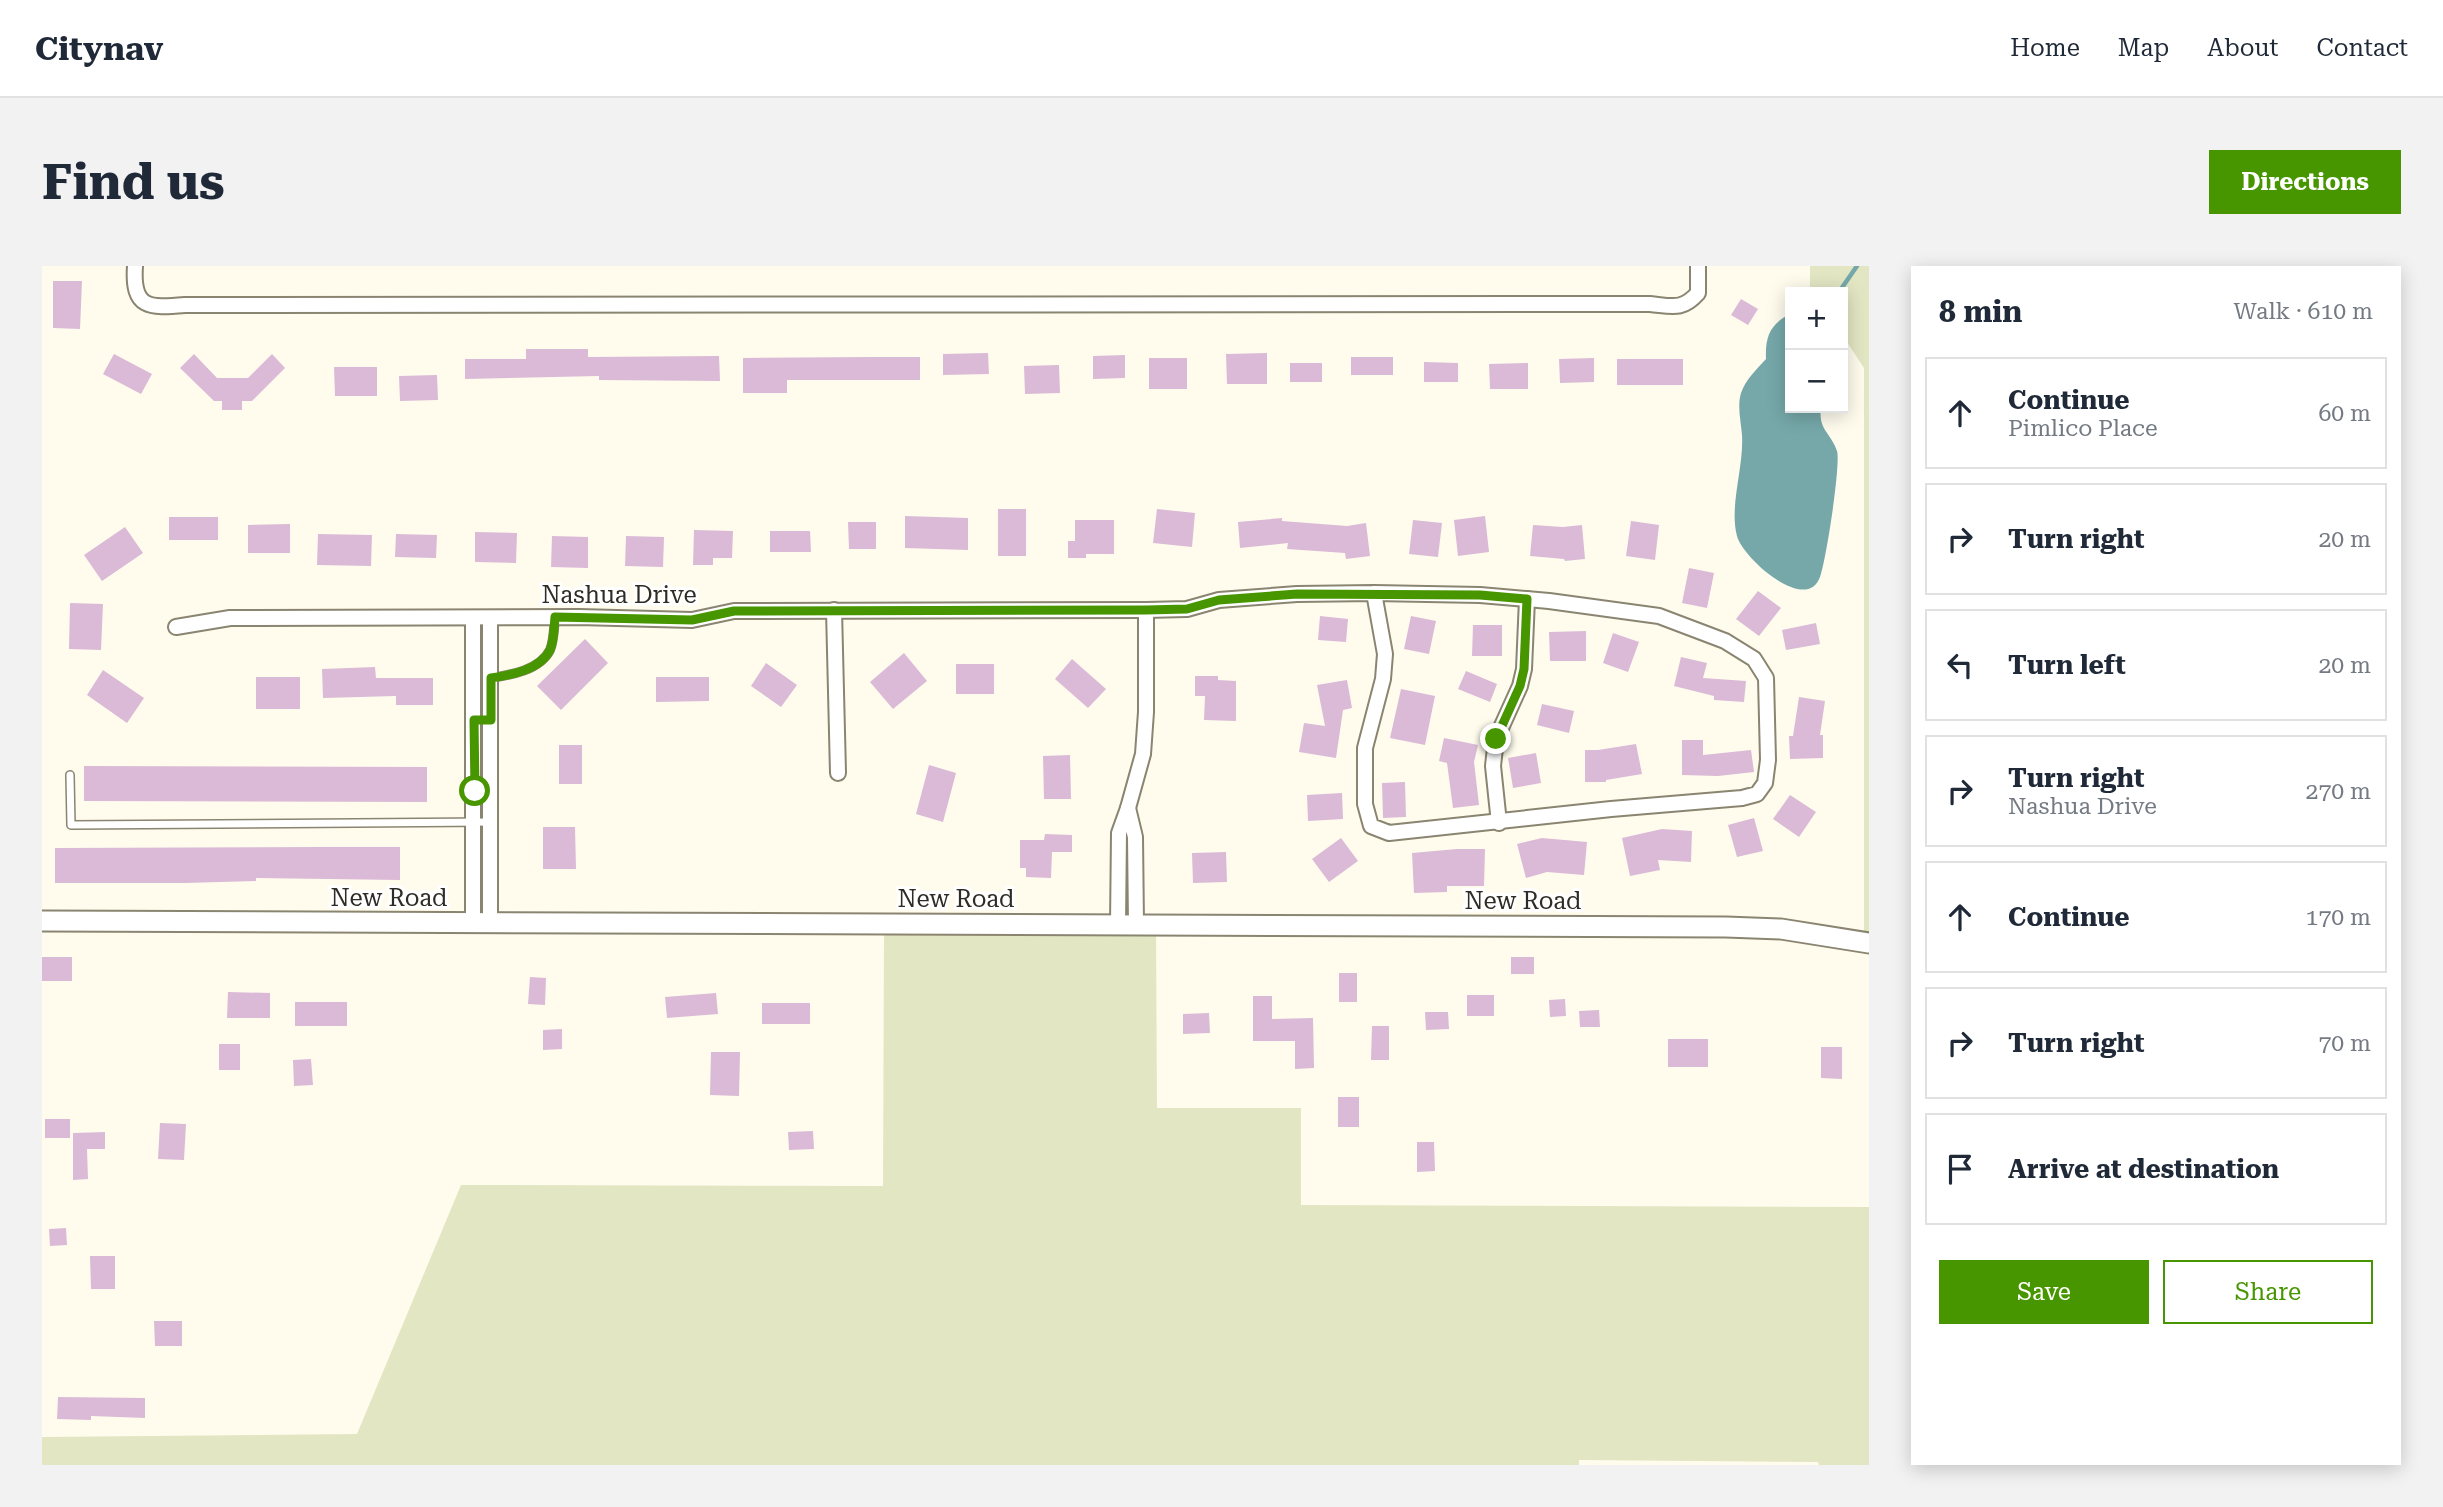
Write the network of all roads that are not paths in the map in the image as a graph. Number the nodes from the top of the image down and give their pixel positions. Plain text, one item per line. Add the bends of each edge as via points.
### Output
1 (135, 266) edge
2 (1698, 266) edge
3 (1374, 593) junction
4 (1527, 599) junction
5 (834, 610) junction
6 (1146, 610) junction
7 (555, 617) junction
8 (473, 618) junction
9 (490, 618) junction
10 (176, 627) dead end
11 (491, 678) junction
12 (474, 720) junction
13 (491, 720) junction
14 (838, 773) dead end
15 (70, 775) dead end
16 (474, 822) junction
17 (491, 822) junction
18 (1499, 822) junction
19 (42, 921) edge
20 (482, 923) junction
21 (1127, 924) junction
22 (1869, 943) edge

1 - 2 street via 134,284 140,299 155,307 1678,306 1698,293
3 - 4 street, Nashua Drive
3 - 6 street, Nashua Drive via 1297,594
3 - 18 street via 1385,654 1384,679 1366,748 1364,804 1371,826 1389,834
4 - 18 street via 1524,669 1496,739 1493,766
4 - 18 street, Nashua Drive via 1659,616 1726,640 1754,659 1766,678 1768,760 1765,783 1758,794
5 - 6 street, Nashua Drive
5 - 7 street, Nashua Drive via 734,611 692,620
5 - 14 street
6 - 21 street via 1146,712 1143,754 1128,808 1135,837
7 - 9 street, Nashua Drive
7 - 11 lane via 551,649 539,662 518,673
8 - 9 street, Nashua Drive
8 - 10 street, Nashua Drive via 230,618
8 - 12 street
9 - 11 street
11 - 13 street
12 - 13 street
12 - 16 street
13 - 17 street
15 - 16 lane via 71,825
16 - 17 lane
16 - 20 street
17 - 20 street
19 - 20 street, New Road
20 - 21 street, New Road
21 - 22 street, New Road via 1726,927 1782,929

